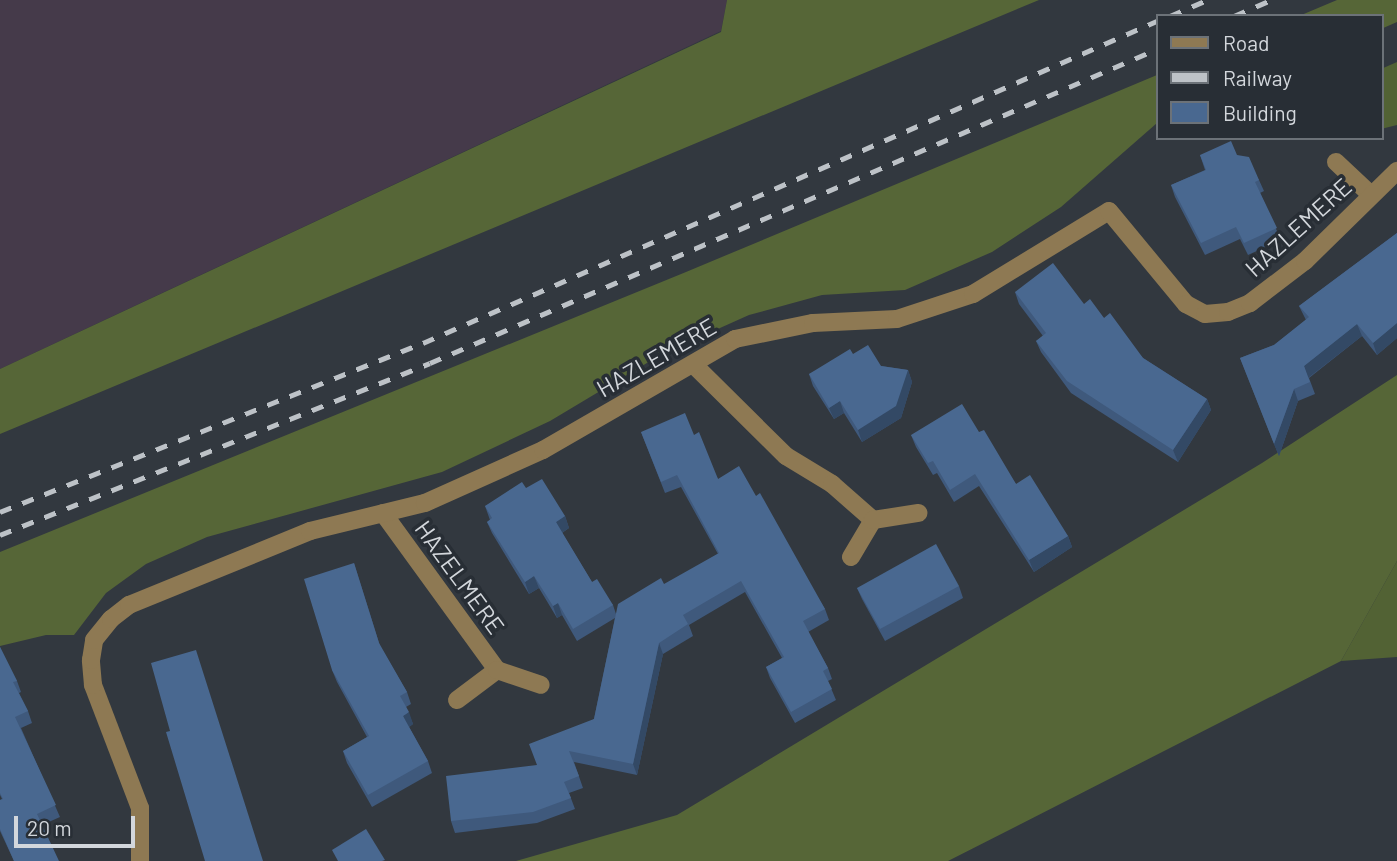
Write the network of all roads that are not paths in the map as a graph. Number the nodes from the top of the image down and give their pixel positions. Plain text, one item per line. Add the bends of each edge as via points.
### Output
1 (1336, 162) dead end
2 (1397, 171) edge
3 (1371, 195) junction
4 (694, 365) junction
5 (383, 513) junction
6 (918, 513) dead end
7 (873, 520) junction
8 (851, 557) dead end
9 (498, 670) junction
10 (541, 685) dead end
11 (457, 700) dead end
12 (140, 861) edge

1 - 3 street
2 - 3 street, HAZLEMERE
3 - 4 street, HAZLEMERE via 1305,261 1250,303 1228,312 1205,314 1186,304 1109,211 973,294 897,318 813,323 736,339
4 - 5 street, HAZLEMERE via 543,450 425,503
4 - 7 street via 786,456 832,484
5 - 9 street, HAZELMERE
5 - 12 street, HAZLEMERE via 310,531 129,605 94,640 93,685 140,808
6 - 7 street
7 - 8 street
9 - 10 street, HAZELMERE
9 - 11 street, HAZELMERE

